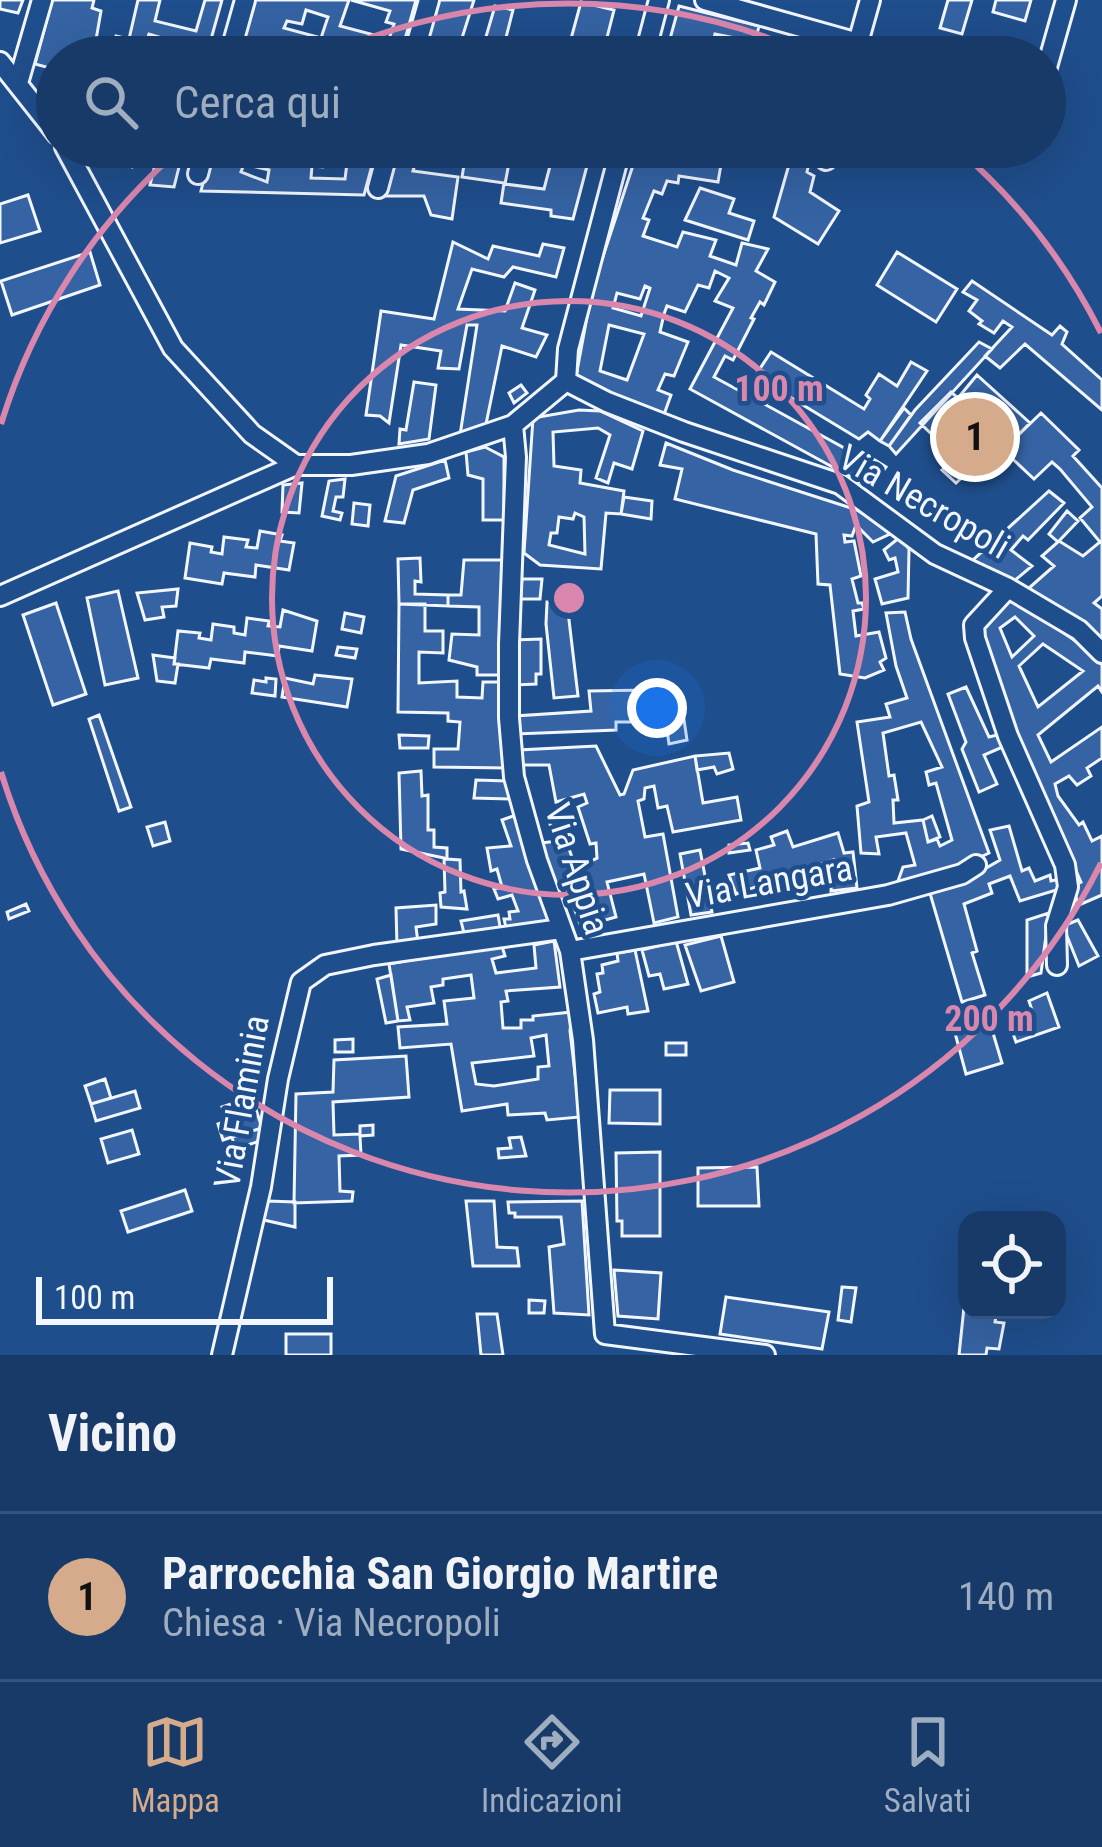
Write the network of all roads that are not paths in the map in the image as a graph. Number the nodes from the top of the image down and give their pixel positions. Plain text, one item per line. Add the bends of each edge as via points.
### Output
1 (42, 0) edge
2 (245, 0) edge
3 (429, 0) edge
4 (659, 0) edge
5 (706, 0) edge
6 (870, 0) edge
7 (1066, 0) edge
8 (236, 36) edge
9 (419, 36) edge
10 (650, 36) edge
11 (814, 36) edge
12 (860, 36) edge
13 (1056, 36) edge
14 (0, 62) edge
15 (18, 83) junction
16 (36, 107) edge
17 (76, 168) edge
18 (200, 168) edge
19 (383, 168) edge
20 (615, 168) edge
21 (198, 174) dead end
22 (378, 188) dead end
23 (566, 381) junction
24 (513, 425) junction
25 (296, 465) junction
26 (1008, 588) junction
27 (0, 596) edge
28 (1102, 653) edge
29 (976, 865) dead end
30 (561, 929) junction
31 (570, 951) junction
32 (1057, 965) dead end
33 (222, 1355) edge
34 (765, 1355) edge

1 - 15 street
2 - 8 street
3 - 9 street
4 - 10 street
5 - 11 street
6 - 12 street
7 - 13 street
14 - 15 street
15 - 16 street
17 - 25 street via 173,349 251,434
18 - 21 street
19 - 22 street
20 - 23 street
23 - 24 street
23 - 26 street, Via Necropoli via 684,432 839,484 935,554
24 - 25 street via 428,454
24 - 30 street, Via Appia via 508,718 514,777
25 - 27 street
26 - 28 street, Via Necropoli
26 - 32 street via 974,625 975,638 1066,865
29 - 31 street, Via Langara via 888,895
30 - 31 street, Via Appia
30 - 33 street, Via Flaminia via 374,955 325,965 301,982
31 - 34 street, Via Appia via 605,1334

